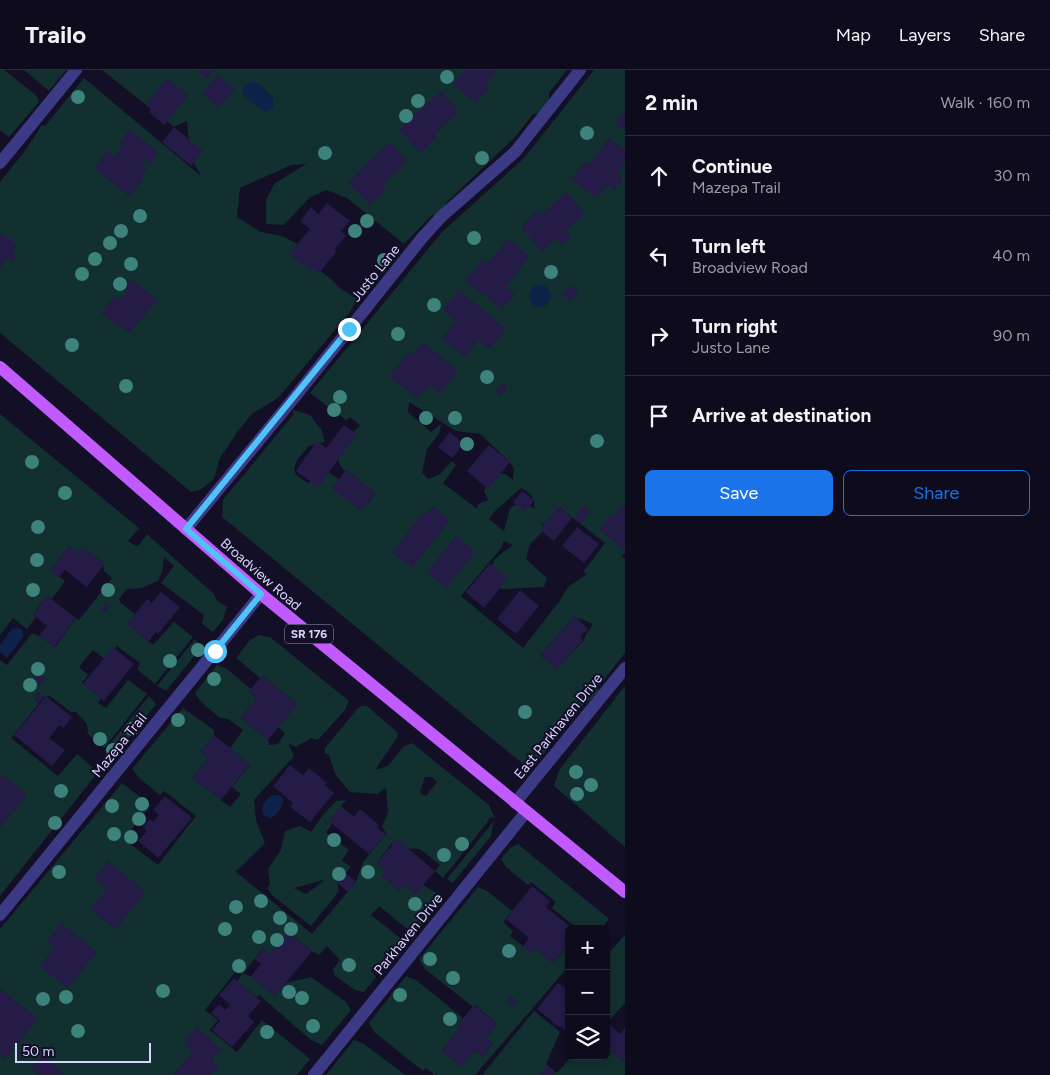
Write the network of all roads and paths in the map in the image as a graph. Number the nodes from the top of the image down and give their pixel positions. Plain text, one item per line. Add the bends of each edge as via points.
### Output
1 (76, 70) edge
2 (580, 70) edge
3 (0, 163) edge
4 (0, 367) edge
5 (186, 529) junction
6 (261, 594) junction
7 (625, 668) edge
8 (515, 803) junction
9 (526, 812) junction
10 (625, 892) edge
11 (0, 915) edge
12 (314, 1075) edge

1 - 3 street
2 - 5 street, Justo Lane via 515,152 441,217 422,238
4 - 5 main road, Broadview Road / SR 176
5 - 6 main road, Broadview Road / SR 176
6 - 8 main road, Broadview Road / SR 176
6 - 11 street, Mazepa Trail
7 - 8 street, East Parkhaven Drive
8 - 9 main road, Broadview Road / SR 176
9 - 10 main road, Broadview Road / SR 176
9 - 12 street, Parkhaven Drive

